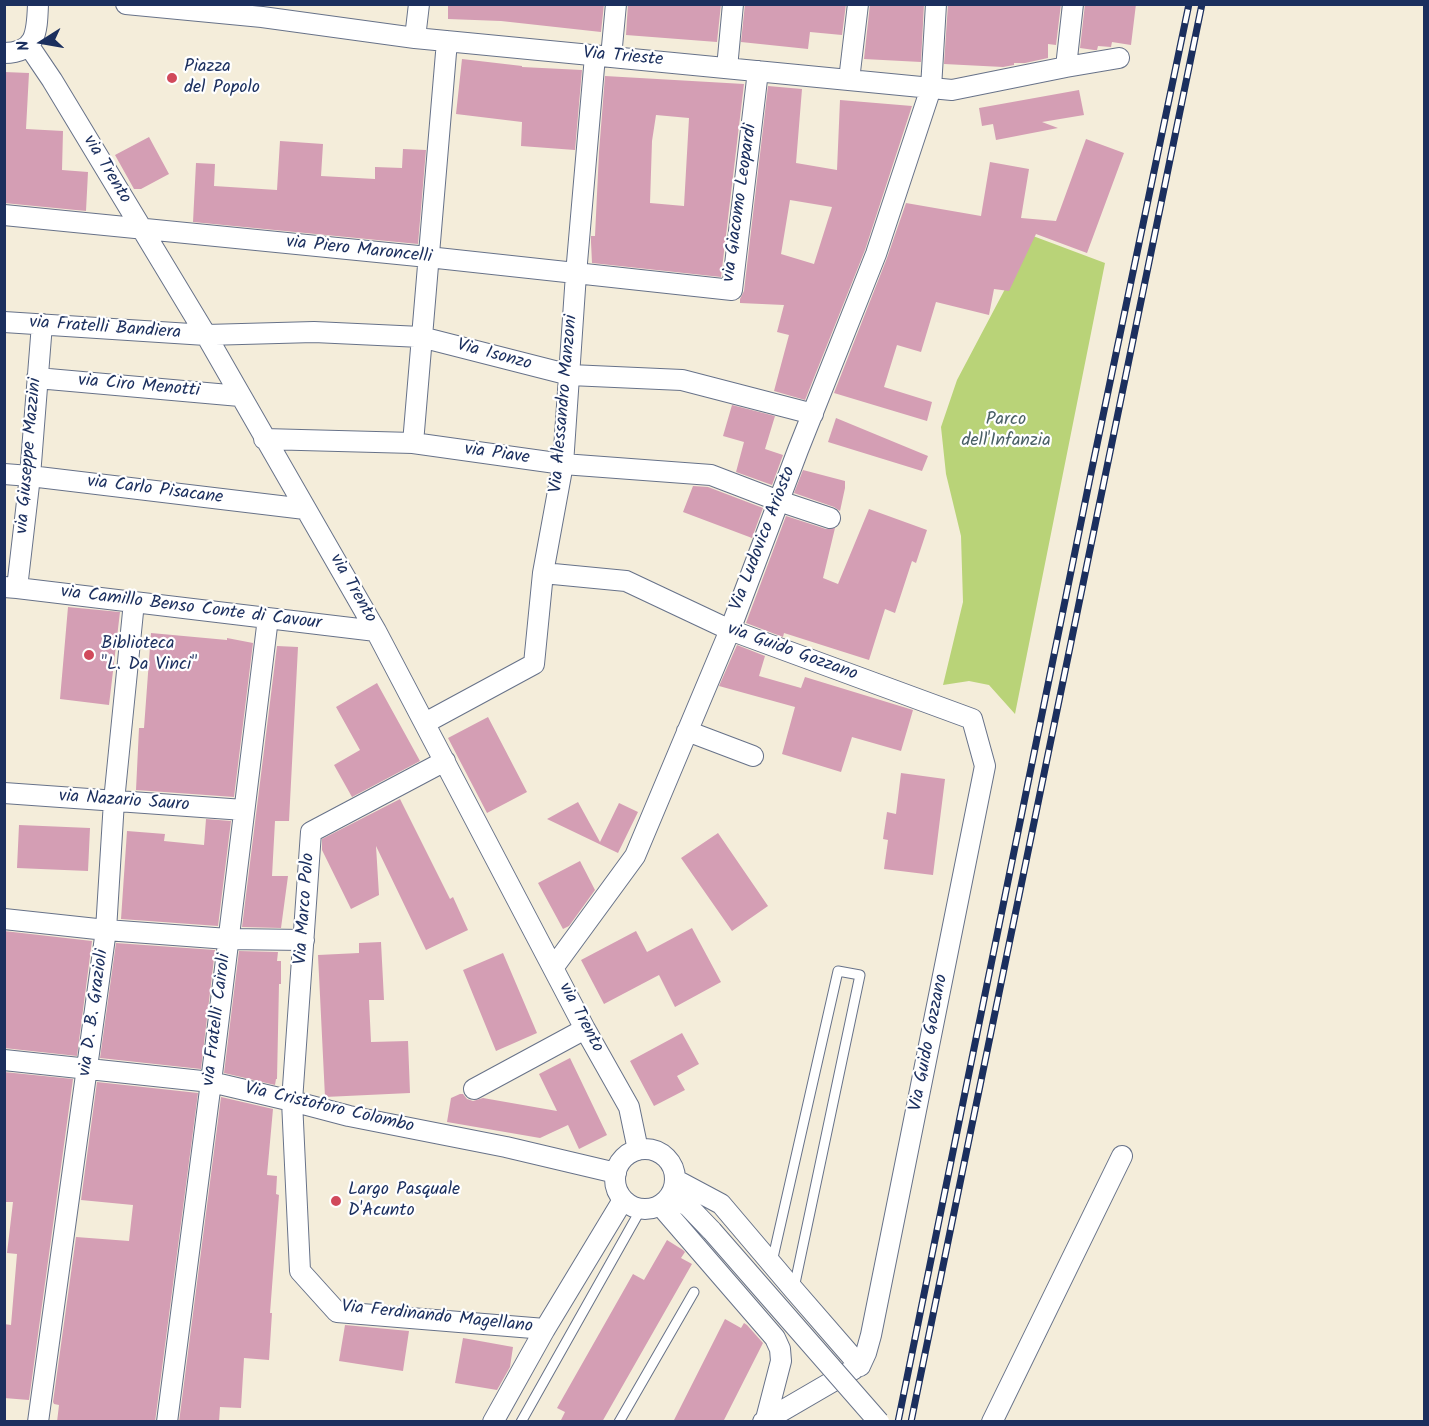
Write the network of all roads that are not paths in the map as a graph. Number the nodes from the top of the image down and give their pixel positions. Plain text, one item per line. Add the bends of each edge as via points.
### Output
1 (38, 4) edge
2 (126, 4) edge
3 (419, 4) edge
4 (616, 4) edge
5 (734, 4) edge
6 (858, 4) edge
7 (936, 4) edge
8 (1073, 4) edge
9 (262, 11) edge
10 (415, 38) junction
11 (447, 41) junction
12 (30, 46) junction
13 (4, 53) edge
14 (603, 56) junction
15 (1119, 58) dead end
16 (1066, 67) junction
17 (727, 68) junction
18 (758, 71) junction
19 (849, 81) junction
20 (931, 88) junction
21 (4, 215) edge
22 (141, 230) junction
23 (428, 257) junction
24 (576, 274) junction
25 (4, 322) edge
26 (42, 324) junction
27 (206, 335) junction
28 (422, 337) junction
29 (570, 375) junction
30 (38, 378) junction
31 (240, 396) junction
32 (813, 414) junction
33 (264, 439) junction
34 (413, 443) junction
35 (563, 464) junction
36 (4, 474) edge
37 (30, 476) junction
38 (779, 501) junction
39 (305, 508) junction
40 (830, 518) dead end
41 (543, 573) junction
42 (11, 587) edge
43 (134, 602) junction
44 (268, 618) junction
45 (730, 630) junction
46 (376, 631) junction
47 (972, 719) joint
48 (425, 723) junction
49 (687, 731) junction
50 (753, 756) dead end
51 (445, 761) junction
52 (4, 793) edge
53 (114, 801) junction
54 (244, 810) junction
55 (4, 920) edge
56 (106, 930) junction
57 (228, 939) junction
58 (304, 940) junction
59 (554, 968) junction
60 (585, 1029) junction
61 (4, 1060) edge
62 (87, 1069) junction
63 (211, 1082) junction
64 (474, 1089) dead end
65 (292, 1101) junction
66 (638, 1150) junction
67 (1122, 1156) dead end
68 (616, 1173) junction
69 (669, 1193) junction
70 (632, 1205) junction
71 (772, 1264) junction
72 (794, 1290) junction
73 (694, 1292) dead end
74 (545, 1329) junction
75 (860, 1366) junction
76 (764, 1420) edge
77 (38, 1422) edge
78 (167, 1422) edge
79 (492, 1422) edge
80 (521, 1422) edge
81 (620, 1422) edge
82 (879, 1422) edge
83 (992, 1422) edge

1 - 12 street
2 - 9 street, Via Trieste
3 - 10 street
4 - 14 street, Via Alessandro Manzoni
5 - 17 street
6 - 19 street
7 - 20 street, Via Ludovico Ariosto
8 - 16 street
9 - 10 street, Via Trieste
10 - 11 street, Via Trieste
11 - 14 street, Via Trieste
11 - 23 street
12 - 13 street via 17,53
12 - 22 street, via Trento
14 - 17 street, Via Trieste
14 - 24 street, Via Alessandro Manzoni
15 - 16 street, Via Trieste
16 - 20 street, Via Trieste via 952,90
17 - 18 street, Via Trieste
18 - 19 street, Via Trieste
18 - 24 street, via Giacomo Leopardi via 732,290
19 - 20 street, Via Trieste
20 - 32 street, Via Ludovico Ariosto via 876,254
21 - 22 street, via Piero Maroncelli
22 - 23 street, via Piero Maroncelli
22 - 27 street, via Trento
23 - 24 street, via Piero Maroncelli
23 - 28 street
24 - 29 street, Via Alessandro Manzoni
25 - 26 street, via Fratelli Bandiera
26 - 27 street, via Fratelli Bandiera
26 - 30 street, via Giuseppe Mazzini
27 - 28 street, Via Isonzo via 314,332
27 - 31 street, via Trento
28 - 29 street, Via Isonzo
28 - 34 street
29 - 32 street, Via Isonzo via 682,380
29 - 35 street, Via Alessandro Manzoni
30 - 31 street, via Ciro Menotti
30 - 37 street, via Giuseppe Mazzini
31 - 33 street, via Trento
32 - 38 street, Via Ludovico Ariosto
33 - 34 street, via Piave
33 - 39 street, via Trento
34 - 35 street, via Piave
35 - 38 street, via Piave via 711,476
35 - 41 street, Via Alessandro Manzoni
36 - 37 street, via Carlo Pisacane
37 - 39 street, via Carlo Pisacane
37 - 42 street, via Giuseppe Mazzini
38 - 40 street, via Piave
38 - 45 street, Via Ludovico Ariosto
39 - 46 street, via Trento
41 - 45 street, via Guido Gozzano via 626,581
41 - 48 street, Via Alessandro Manzoni via 534,664
42 - 43 street, via Camillo Benso Conte di Cavour
43 - 44 street, via Camillo Benso Conte di Cavour
43 - 53 street, via D. B. Grazioli
44 - 46 street, via Camillo Benso Conte di Cavour
44 - 54 street, via Fratelli Cairoli
45 - 47 street, via Guido Gozzano
45 - 49 street, Via Ludovico Ariosto
46 - 48 street, via Trento
47 - 75 street, Via Guido Gozzano via 985,766 871,1335
48 - 51 street, via Trento
49 - 50 street
49 - 59 street, Via Ludovico Ariosto via 635,856
51 - 58 street, Via Marco Polo via 311,832
51 - 59 street, via Trento
52 - 53 street, via Nazario Sauro
53 - 54 street, via Nazario Sauro
53 - 56 street, via D. B. Grazioli
54 - 57 street, via Fratelli Cairoli
55 - 56 street
56 - 57 street
56 - 62 street, via D. B. Grazioli
57 - 58 street
57 - 63 street, via Fratelli Cairoli
58 - 65 street, Via Marco Polo
59 - 60 street, via Trento
60 - 64 street
60 - 66 street, via Trento via 629,1107
61 - 62 street, Via Cristoforo Colombo
62 - 63 street, Via Cristoforo Colombo
62 - 77 street, via D. B. Grazioli
63 - 65 street, Via Cristoforo Colombo
63 - 78 street, via Fratelli Cairoli
65 - 68 street, Via Cristoforo Colombo
65 - 74 street, Via Ferdinando Magellano via 300,1271 337,1312
66 - 68 street via 624,1158
66 - 69 street via 656,1151 671,1163 675,1171
67 - 83 street
68 - 70 street via 618,1192
69 - 70 street via 651,1209
69 - 71 street via 722,1204
69 - 76 street via 780,1349 781,1361
69 - 82 street, bridge via 712,1231
70 - 74 street
70 - 80 lane
71 - 72 street
71 - 72 lane via 838,971 860,975
72 - 75 street
73 - 81 lane
74 - 79 street
75 - 76 street

